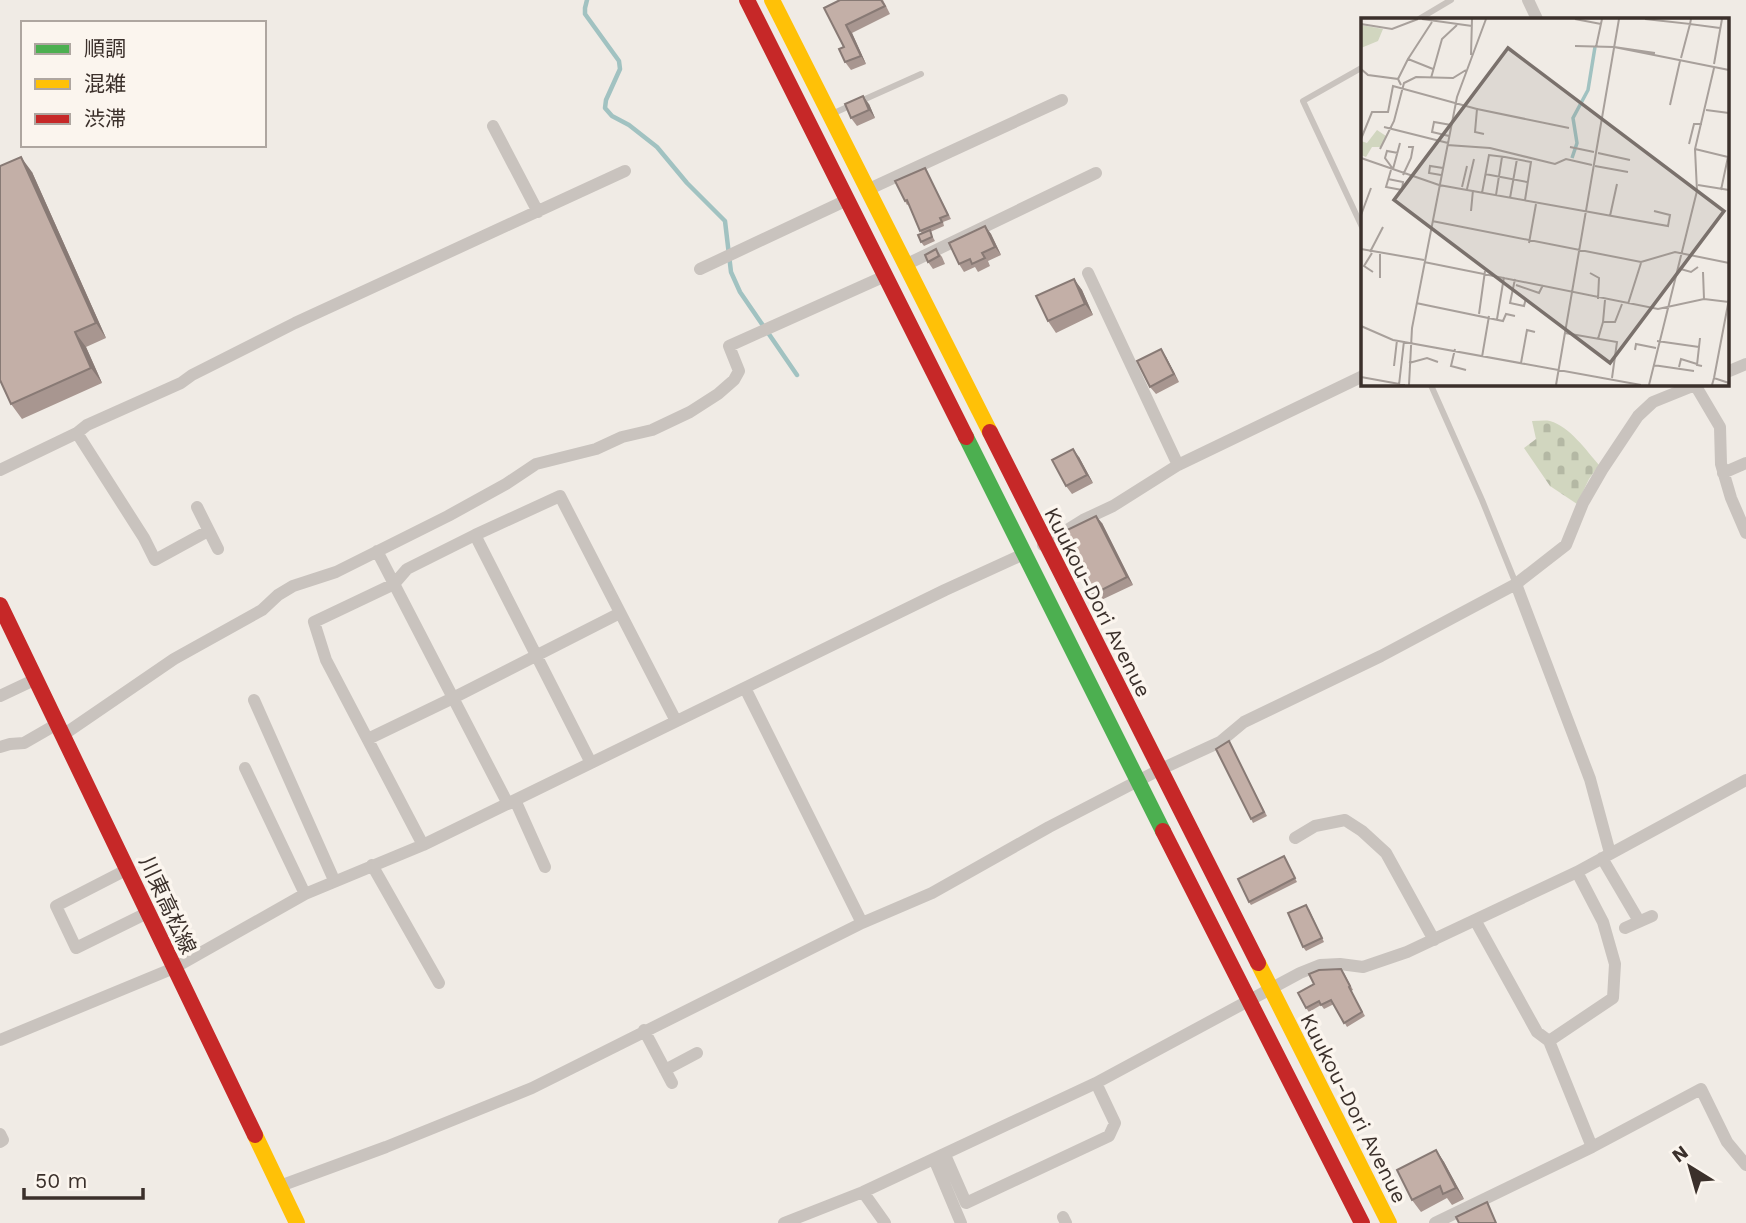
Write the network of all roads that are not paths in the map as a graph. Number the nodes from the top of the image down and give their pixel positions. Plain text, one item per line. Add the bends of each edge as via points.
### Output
1 (747, 0) edge
2 (772, 0) edge
3 (1451, 0) edge
4 (1528, 0) edge
5 (1421, 18) edge
6 (1537, 18) edge
7 (1361, 68) edge
8 (921, 74) dead end
9 (1062, 100) dead end
10 (829, 115) junction
11 (493, 126) dead end
12 (625, 171) dead end
13 (1096, 173) dead end
14 (867, 190) junction
15 (847, 200) junction
16 (538, 212) junction
17 (1361, 225) edge
18 (905, 265) junction
19 (700, 269) dead end
20 (1088, 273) dead end
21 (885, 276) junction
22 (1746, 364) edge
23 (1728, 372) edge
24 (1361, 377) edge
25 (1431, 385) edge
26 (1694, 385) edge
27 (1697, 385) edge
28 (78, 433) junction
29 (1746, 463) edge
30 (1178, 465) junction
31 (0, 470) edge
32 (1724, 473) junction
33 (197, 507) dead end
34 (1743, 517) edge
35 (208, 531) junction
36 (1746, 533) edge
37 (475, 535) junction
38 (1045, 544) junction
39 (218, 549) dead end
40 (377, 551) junction
41 (1023, 554) junction
42 (394, 584) junction
43 (1516, 584) junction
44 (1, 611) edge
45 (620, 613) junction
46 (537, 656) junction
47 (36, 679) junction
48 (745, 688) junction
49 (0, 696) edge
50 (453, 698) junction
51 (254, 700) dead end
52 (676, 721) junction
53 (60, 729) junction
54 (368, 739) junction
55 (0, 747) edge
56 (591, 763) junction
57 (245, 768) dead end
58 (1159, 770) junction
59 (1746, 780) edge
60 (1138, 782) junction
61 (511, 802) junction
62 (1295, 838) dead end
63 (423, 845) junction
64 (1606, 855) junction
65 (372, 865) junction
66 (545, 867) dead end
67 (128, 869) junction
68 (1577, 872) junction
69 (334, 880) junction
70 (305, 894) junction
71 (149, 912) junction
72 (1652, 916) dead end
73 (1475, 920) junction
74 (1639, 921) junction
75 (862, 923) junction
76 (1625, 928) dead end
77 (1434, 940) junction
78 (174, 968) junction
79 (439, 983) dead end
80 (1270, 990) junction
81 (1248, 1001) junction
82 (644, 1030) junction
83 (0, 1040) edge
84 (1549, 1041) junction
85 (697, 1053) dead end
86 (665, 1070) junction
87 (672, 1083) dead end
88 (1096, 1083) junction
89 (0, 1134) edge
90 (0, 1142) edge
91 (1592, 1147) junction
92 (939, 1157) junction
93 (1746, 1165) edge
94 (280, 1186) junction
95 (863, 1192) junction
96 (297, 1223) edge
97 (784, 1223) edge
98 (885, 1223) edge
99 (961, 1223) edge
100 (1362, 1223) edge
101 (1388, 1223) edge
102 (1435, 1223) edge

1 - 15 main road
2 - 10 main road, Kuukou-Dori Avenue
3 - 5 lane
4 - 6 street
7 - 17 lane via 1303,102
8 - 10 lane
9 - 14 street
10 - 14 main road, Kuukou-Dori Avenue
11 - 16 street
12 - 16 street
13 - 18 street
14 - 18 main road, Kuukou-Dori Avenue
15 - 19 street
15 - 21 main road
16 - 28 street via 295,323
18 - 38 main road, Kuukou-Dori Avenue
20 - 30 street
21 - 40 street via 729,346 739,370 734,380 690,412 596,449 536,464
21 - 41 main road
22 - 23 street
24 - 30 street
25 - 43 lane
26 - 43 street via 1653,402 1638,416 1583,503 1566,545
27 - 32 street via 1720,427
28 - 31 street
28 - 35 street via 155,560
29 - 32 street
30 - 38 street
32 - 34 street
33 - 35 street
34 - 36 street
35 - 39 street
37 - 42 street via 407,569
37 - 45 street via 560,496
37 - 46 street
38 - 41 street
38 - 58 main road, Kuukou-Dori Avenue
40 - 42 street
40 - 53 street via 336,572 293,586 262,610
41 - 48 street
41 - 60 main road
42 - 50 street
42 - 54 street via 314,622 327,660
43 - 58 street
43 - 64 street via 1590,779
44 - 47 main road, 川東高松線
45 - 46 street
45 - 52 street
46 - 50 street
46 - 56 street
47 - 49 street
47 - 53 main road, 川東高松線
48 - 52 street
48 - 75 street
50 - 54 street
50 - 61 street
51 - 69 street
52 - 56 street
53 - 55 street
53 - 67 main road, 川東高松線
54 - 63 street
56 - 61 street
57 - 70 street
58 - 60 street
58 - 80 main road, Kuukou-Dori Avenue
59 - 64 street
60 - 75 street via 932,893
60 - 81 main road
61 - 63 street
61 - 66 street
62 - 77 street via 1315,825 1345,820 1362,831 1386,853
63 - 65 street
64 - 68 street
64 - 74 street
65 - 69 street
65 - 79 street
67 - 71 main road, 川東高松線
67 - 71 street via 56,906 76,948
68 - 73 street
68 - 84 street via 1602,922 1615,964 1613,998
69 - 70 street
70 - 78 street
71 - 78 main road, 川東高松線
72 - 74 street
73 - 77 street
73 - 84 street via 1537,1032
74 - 76 street
75 - 82 street
77 - 80 street via 1363,967 1320,965
78 - 83 street
78 - 94 main road, 川東高松線
80 - 81 street
80 - 101 main road, Kuukou-Dori Avenue
81 - 88 street
81 - 100 main road
82 - 86 street
82 - 94 street via 532,1088
84 - 91 street
85 - 86 street
86 - 87 street
88 - 92 street
88 - 92 street via 1115,1124 1109,1136 966,1203
89 - 90 street
91 - 93 street via 1701,1089 1727,1142
91 - 102 street
92 - 95 street
92 - 99 street
94 - 96 main road, 川東高松線
95 - 97 street
95 - 98 street

